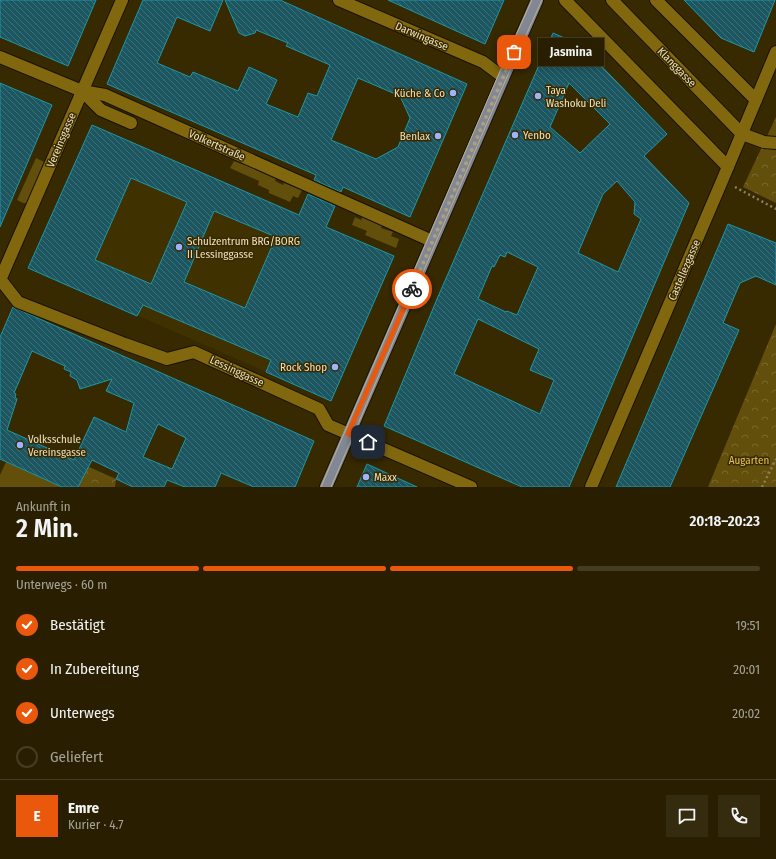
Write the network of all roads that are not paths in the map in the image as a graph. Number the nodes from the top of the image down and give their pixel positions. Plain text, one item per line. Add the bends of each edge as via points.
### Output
1 (122, 0) edge
2 (339, 0) edge
3 (537, 0) edge
4 (565, 0) edge
5 (612, 0) edge
6 (656, 0) edge
7 (776, 52) edge
8 (0, 57) edge
9 (503, 77) junction
10 (82, 91) junction
11 (756, 100) junction
12 (131, 123) dead end
13 (742, 134) junction
14 (776, 143) edge
15 (728, 167) junction
16 (432, 241) junction
17 (0, 279) edge
18 (348, 434) junction
19 (326, 487) edge
20 (471, 487) edge
21 (591, 487) edge

1 - 10 street, Vereinsgasse
2 - 9 street, Darwingasse via 483,62
3 - 9 main road
4 - 15 street
5 - 13 street, Klanggasse
6 - 11 street
7 - 11 street, Castellezgasse
8 - 10 street, Volkertstraße
9 - 16 main road
10 - 12 street via 101,110
10 - 16 street, Volkertstraße via 104,95
10 - 17 street, Vereinsgasse
11 - 13 street, Castellezgasse
13 - 14 street via 764,142
13 - 15 street, Castellezgasse
15 - 21 street, Castellezgasse
16 - 18 main road
17 - 18 street, Lessinggasse via 18,302 167,360 194,352 318,409 328,425
18 - 19 main road
18 - 20 street, Lessinggasse

